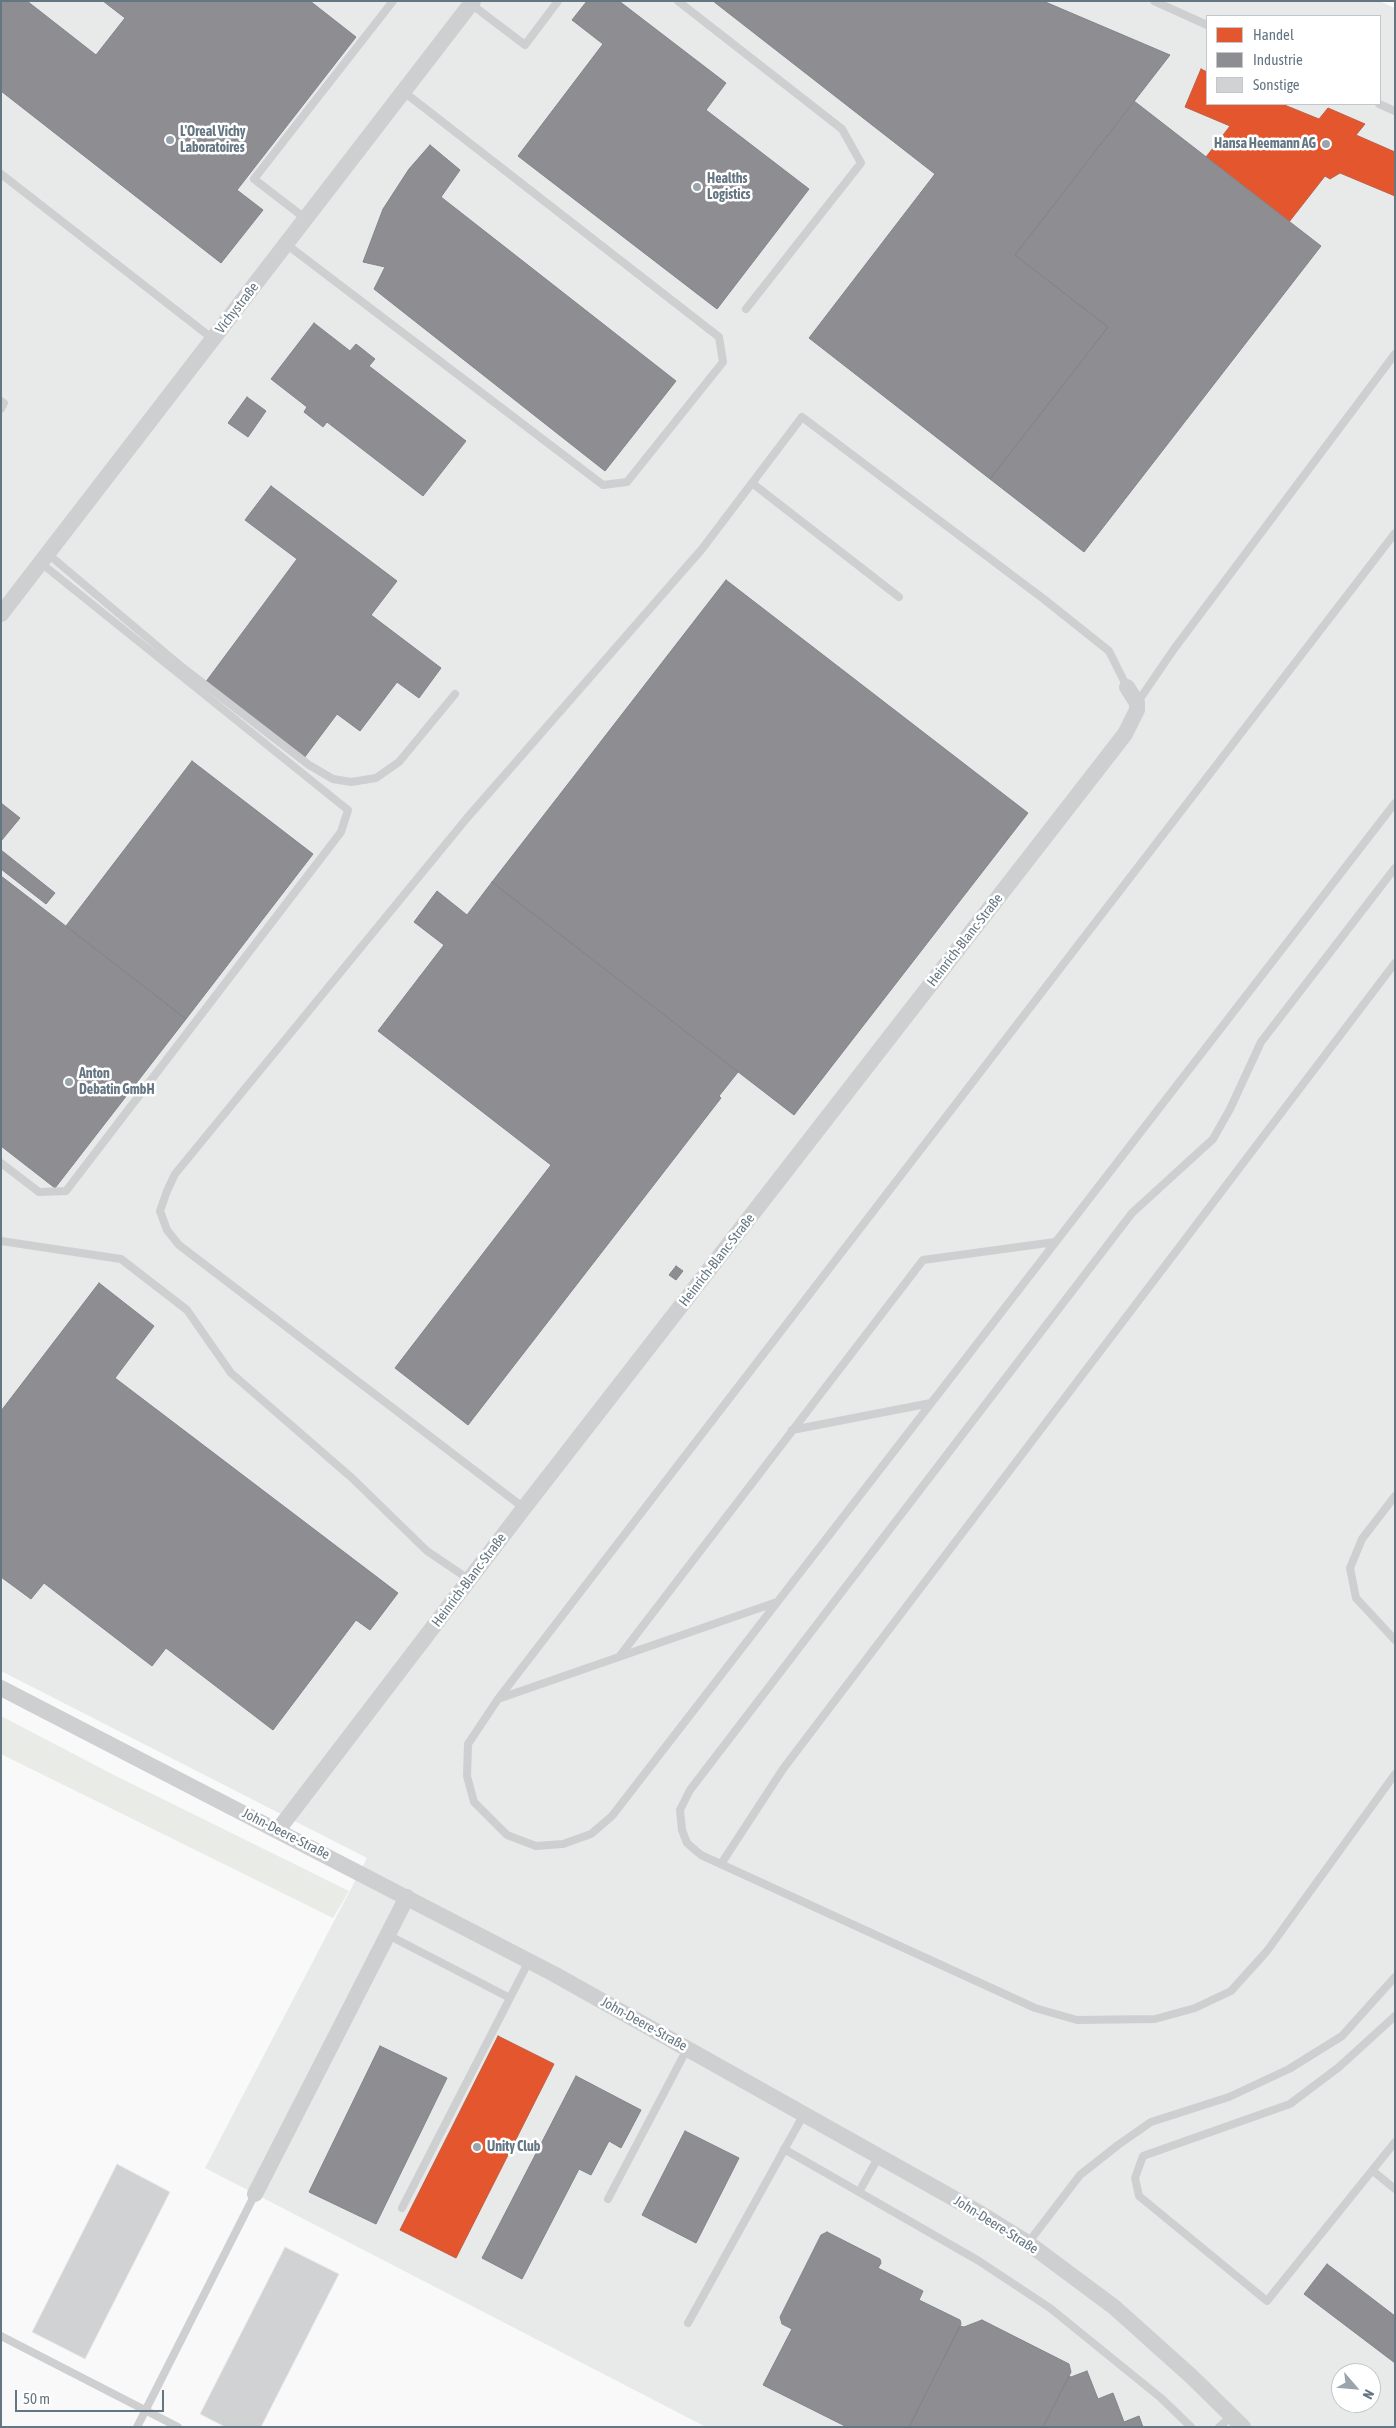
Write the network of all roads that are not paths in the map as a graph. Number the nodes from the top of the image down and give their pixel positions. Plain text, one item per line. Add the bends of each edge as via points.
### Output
1 (393, 1) edge
2 (558, 1) edge
3 (678, 1) edge
4 (1154, 1) edge
5 (472, 3) edge
6 (1206, 25) edge
7 (404, 92) junction
8 (1381, 105) edge
9 (1395, 111) edge
10 (1, 174) edge
11 (306, 219) junction
12 (286, 244) junction
13 (746, 309) dead end
14 (213, 339) junction
15 (1395, 354) edge
16 (1, 401) edge
17 (1, 409) edge
18 (752, 483) junction
19 (1395, 533) edge
20 (44, 558) junction
21 (899, 597) dead end
22 (1, 614) edge
23 (1127, 686) joint
24 (455, 694) dead end
25 (1136, 703) junction
26 (1395, 803) edge
27 (1395, 868) edge
28 (1395, 962) edge
29 (1, 1163) edge
30 (1, 1241) edge
31 (1055, 1242) junction
32 (931, 1403) junction
33 (792, 1430) junction
34 (1395, 1496) edge
35 (524, 1508) junction
36 (470, 1580) junction
37 (778, 1602) junction
38 (1395, 1640) edge
39 (619, 1656) junction
40 (1, 1688) edge
41 (498, 1699) junction
42 (1395, 1774) edge
43 (278, 1830) junction
44 (721, 1864) junction
45 (408, 1897) junction
46 (388, 1935) junction
47 (529, 1961) junction
48 (1395, 1977) edge
49 (510, 1998) junction
50 (1395, 2016) edge
51 (687, 2048) junction
52 (804, 2114) junction
53 (1395, 2142) edge
54 (784, 2149) junction
55 (879, 2156) junction
56 (1373, 2171) junction
57 (1395, 2189) edge
58 (859, 2192) junction
59 (255, 2194) joint
60 (608, 2199) dead end
61 (402, 2208) dead end
62 (1028, 2243) junction
63 (688, 2323) dead end
64 (1, 2336) edge
65 (145, 2410) junction
66 (1237, 2421) edge
67 (137, 2427) edge
68 (178, 2427) edge
69 (1191, 2427) edge
70 (1219, 2427) edge

1 - 11 lane via 254,179
2 - 5 lane via 525,45
3 - 13 lane via 842,129 861,163
4 - 6 lane
5 - 7 street, Vichystraße
7 - 11 street, Vichystraße
7 - 12 lane via 719,337 723,362 627,482 602,485
8 - 9 lane
10 - 14 lane
11 - 12 street, Vichystraße
12 - 14 street, Vichystraße
14 - 20 street, Vichystraße
15 - 25 lane
16 - 17 lane via 4,403
18 - 21 lane
18 - 23 lane via 802,417 1109,651
18 - 35 lane via 702,549 467,818 175,1174 160,1211 167,1230 179,1245
19 - 41 lane
20 - 22 street, Vichystraße
20 - 24 lane via 309,765 333,779 351,782 376,778 399,762
20 - 29 lane via 348,810 341,832 66,1191 39,1192
23 - 25 street
25 - 35 street, Heinrich-Blanc-Straße via 1138,710 1125,734
26 - 31 lane
27 - 44 lane via 1261,1042 1213,1139 1132,1213 690,1790 680,1810 682,1830 688,1843 701,1855
28 - 44 lane via 782,1769
30 - 36 lane via 121,1258 187,1310 231,1374 352,1478 428,1551
31 - 32 lane
31 - 33 lane via 923,1260
32 - 33 lane
32 - 37 lane
33 - 39 lane
34 - 38 lane via 1362,1540 1350,1568 1356,1598
35 - 36 street, Heinrich-Blanc-Straße
36 - 43 street, Heinrich-Blanc-Straße
37 - 39 lane
37 - 41 lane via 612,1816 590,1834 563,1844 536,1846 507,1835 474,1802 467,1776 468,1744
39 - 41 lane
40 - 43 street, John-Deere-Straße
42 - 44 lane via 1267,1951 1231,1992 1195,2008 1155,2019 1076,2020 1034,2008
43 - 45 street, John-Deere-Straße
45 - 46 street
45 - 47 street, John-Deere-Straße
46 - 49 lane
46 - 59 street
47 - 49 lane
47 - 51 street, John-Deere-Straße
48 - 62 lane via 1342,2036 1289,2069 1229,2097 1151,2122 1118,2144 1080,2175
49 - 61 lane
50 - 56 lane via 1339,2067 1290,2104 1143,2156 1135,2178 1139,2196 1267,2301
51 - 52 street, John-Deere-Straße
51 - 60 lane
52 - 54 lane
52 - 55 street, John-Deere-Straße
53 - 56 lane
54 - 58 lane
54 - 63 lane
55 - 58 lane
55 - 62 street, John-Deere-Straße
56 - 57 lane
58 - 69 lane via 1050,2308 1161,2398
59 - 65 lane
62 - 66 street, John-Deere-Straße via 1114,2307
64 - 65 lane
65 - 67 lane
65 - 68 lane
66 - 70 lane

